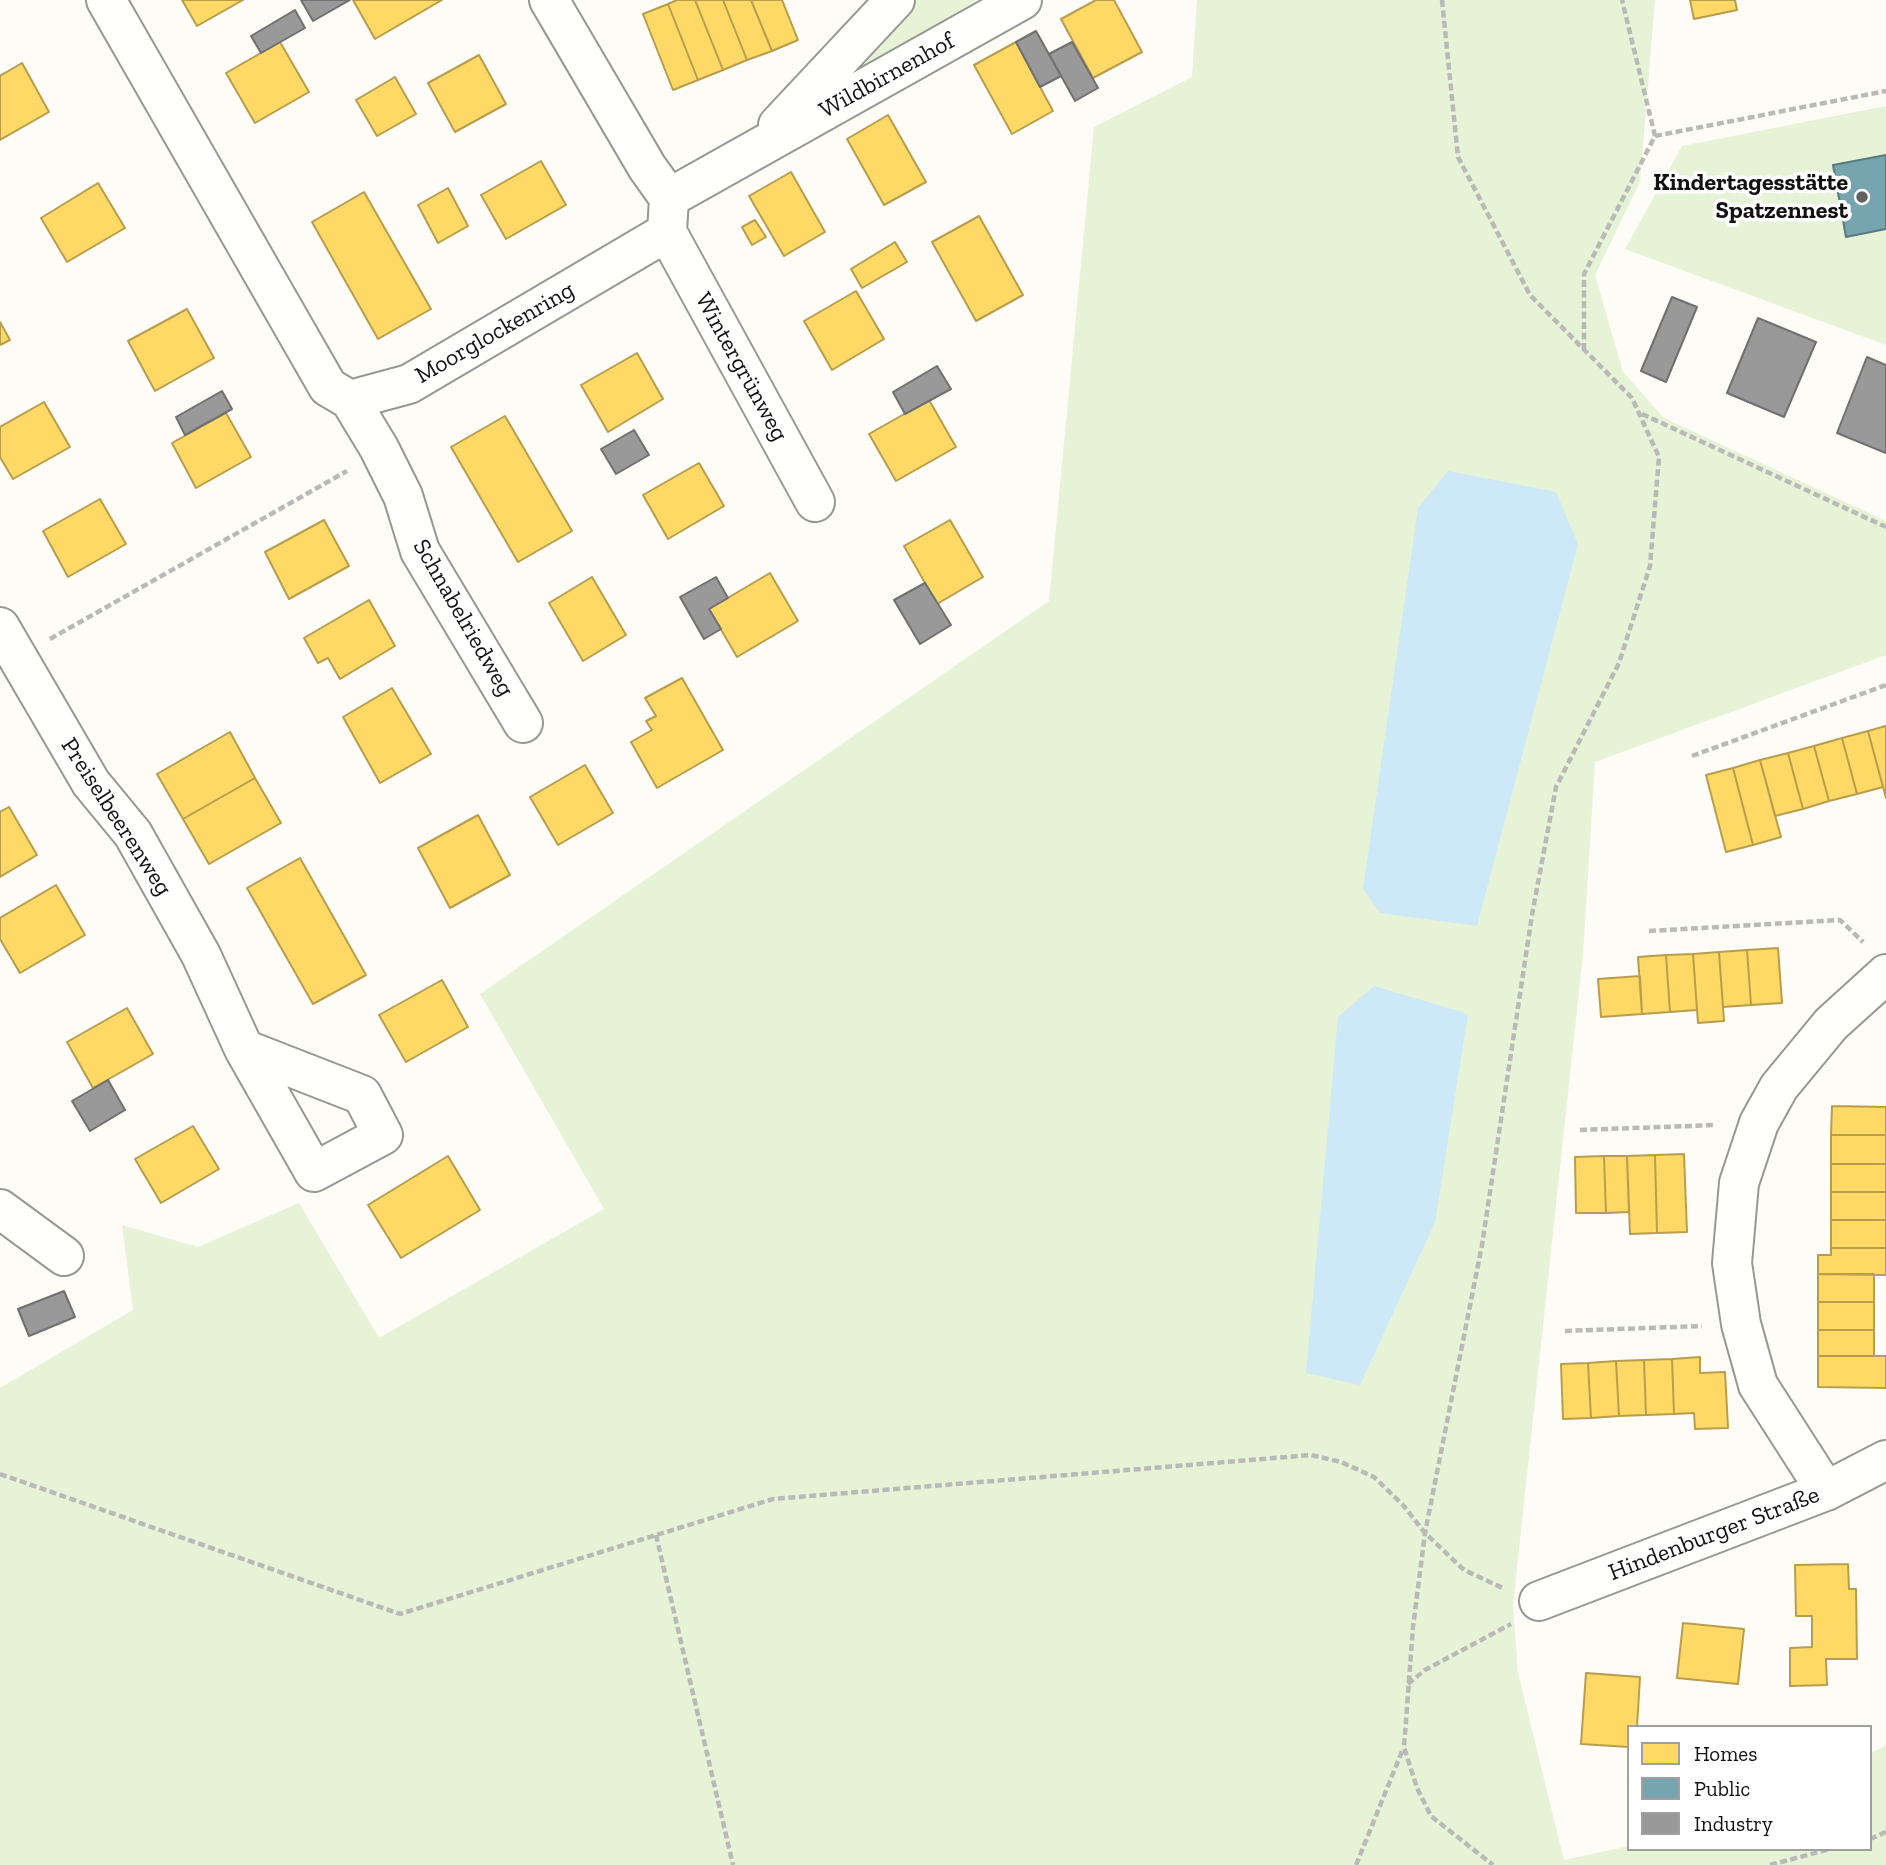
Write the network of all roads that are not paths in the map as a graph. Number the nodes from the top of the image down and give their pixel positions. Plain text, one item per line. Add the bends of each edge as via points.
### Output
1 (106, 0) edge
2 (549, 0) edge
3 (895, 0) edge
4 (1022, 0) edge
5 (753, 152) junction
6 (668, 215) junction
7 (350, 400) junction
8 (815, 502) dead end
9 (10, 642) edge
10 (523, 723) dead end
11 (1877, 961) edge
12 (244, 1049) dead end
13 (0, 1209) edge
14 (64, 1256) dead end
15 (1886, 1460) edge
16 (1826, 1491) junction
17 (1539, 1601) road end

1 - 7 street via 328,387
2 - 6 street via 647,167
3 - 5 street, Wildbirnenhof
4 - 5 street, Wildbirnenhof
5 - 6 street, Wildbirnenhof
6 - 7 street, Moorglockenring via 409,384
6 - 8 street, Wintergrünweg
7 - 10 street, Schnabelriedweg via 402,496 420,551
9 - 12 street, Preiselbeerenweg via 91,783 132,834 201,956
11 - 16 street via 1779,1087 1759,1123 1739,1183 1732,1263 1741,1324 1758,1385
13 - 14 street
15 - 16 street, Hindenburger Straße
16 - 17 street, Hindenburger Straße

